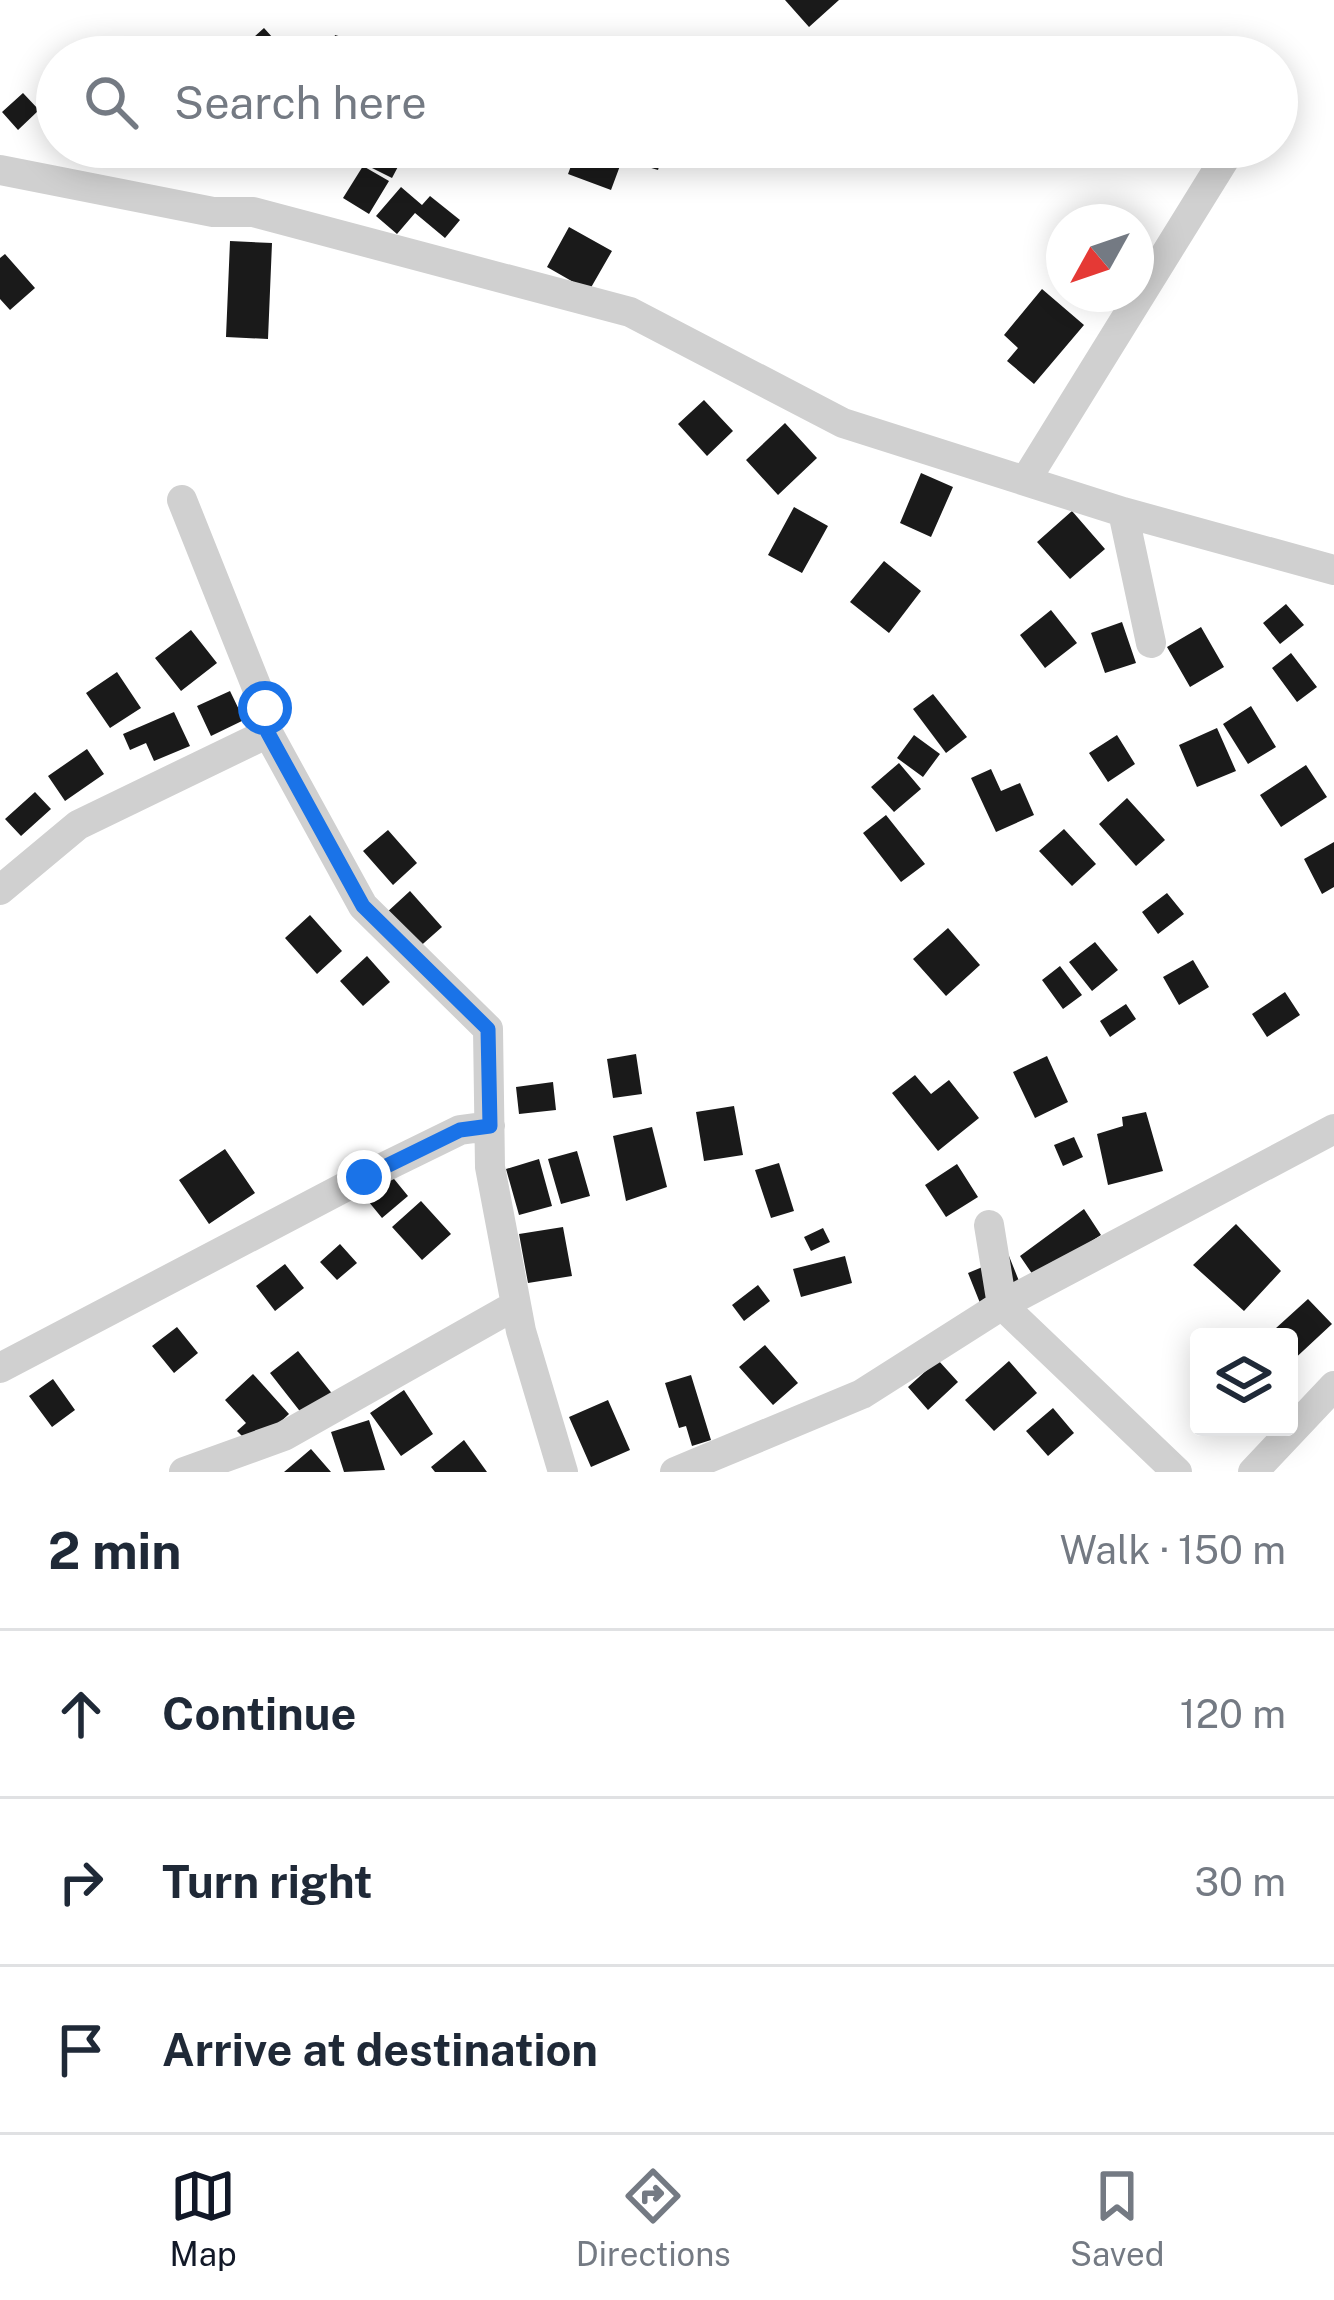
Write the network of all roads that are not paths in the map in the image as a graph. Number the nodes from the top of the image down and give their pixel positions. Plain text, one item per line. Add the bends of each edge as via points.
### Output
1 (1219, 168) edge
2 (0, 170) edge
3 (1027, 478) junction
4 (182, 500) dead end
5 (1123, 512) junction
6 (1334, 570) edge
7 (1150, 643) dead end
8 (268, 733) junction
9 (0, 890) edge
10 (490, 1126) junction
11 (1334, 1129) edge
12 (989, 1225) dead end
13 (516, 1305) junction
14 (1002, 1306) junction
15 (0, 1368) edge
16 (1334, 1386) edge
17 (184, 1472) edge
18 (563, 1472) edge
19 (675, 1472) edge
20 (1177, 1472) edge
21 (1252, 1472) edge

1 - 3 street
2 - 3 street via 213,212 253,212 630,312 843,423
3 - 5 street
4 - 8 street
5 - 6 street
5 - 7 street
8 - 9 street via 78,825
8 - 10 street via 363,906 488,1029
10 - 13 street
10 - 15 street via 460,1130 364,1177
11 - 14 street
12 - 14 street
13 - 17 street via 284,1436
13 - 18 street
14 - 19 street via 862,1394
14 - 20 street
16 - 21 street

